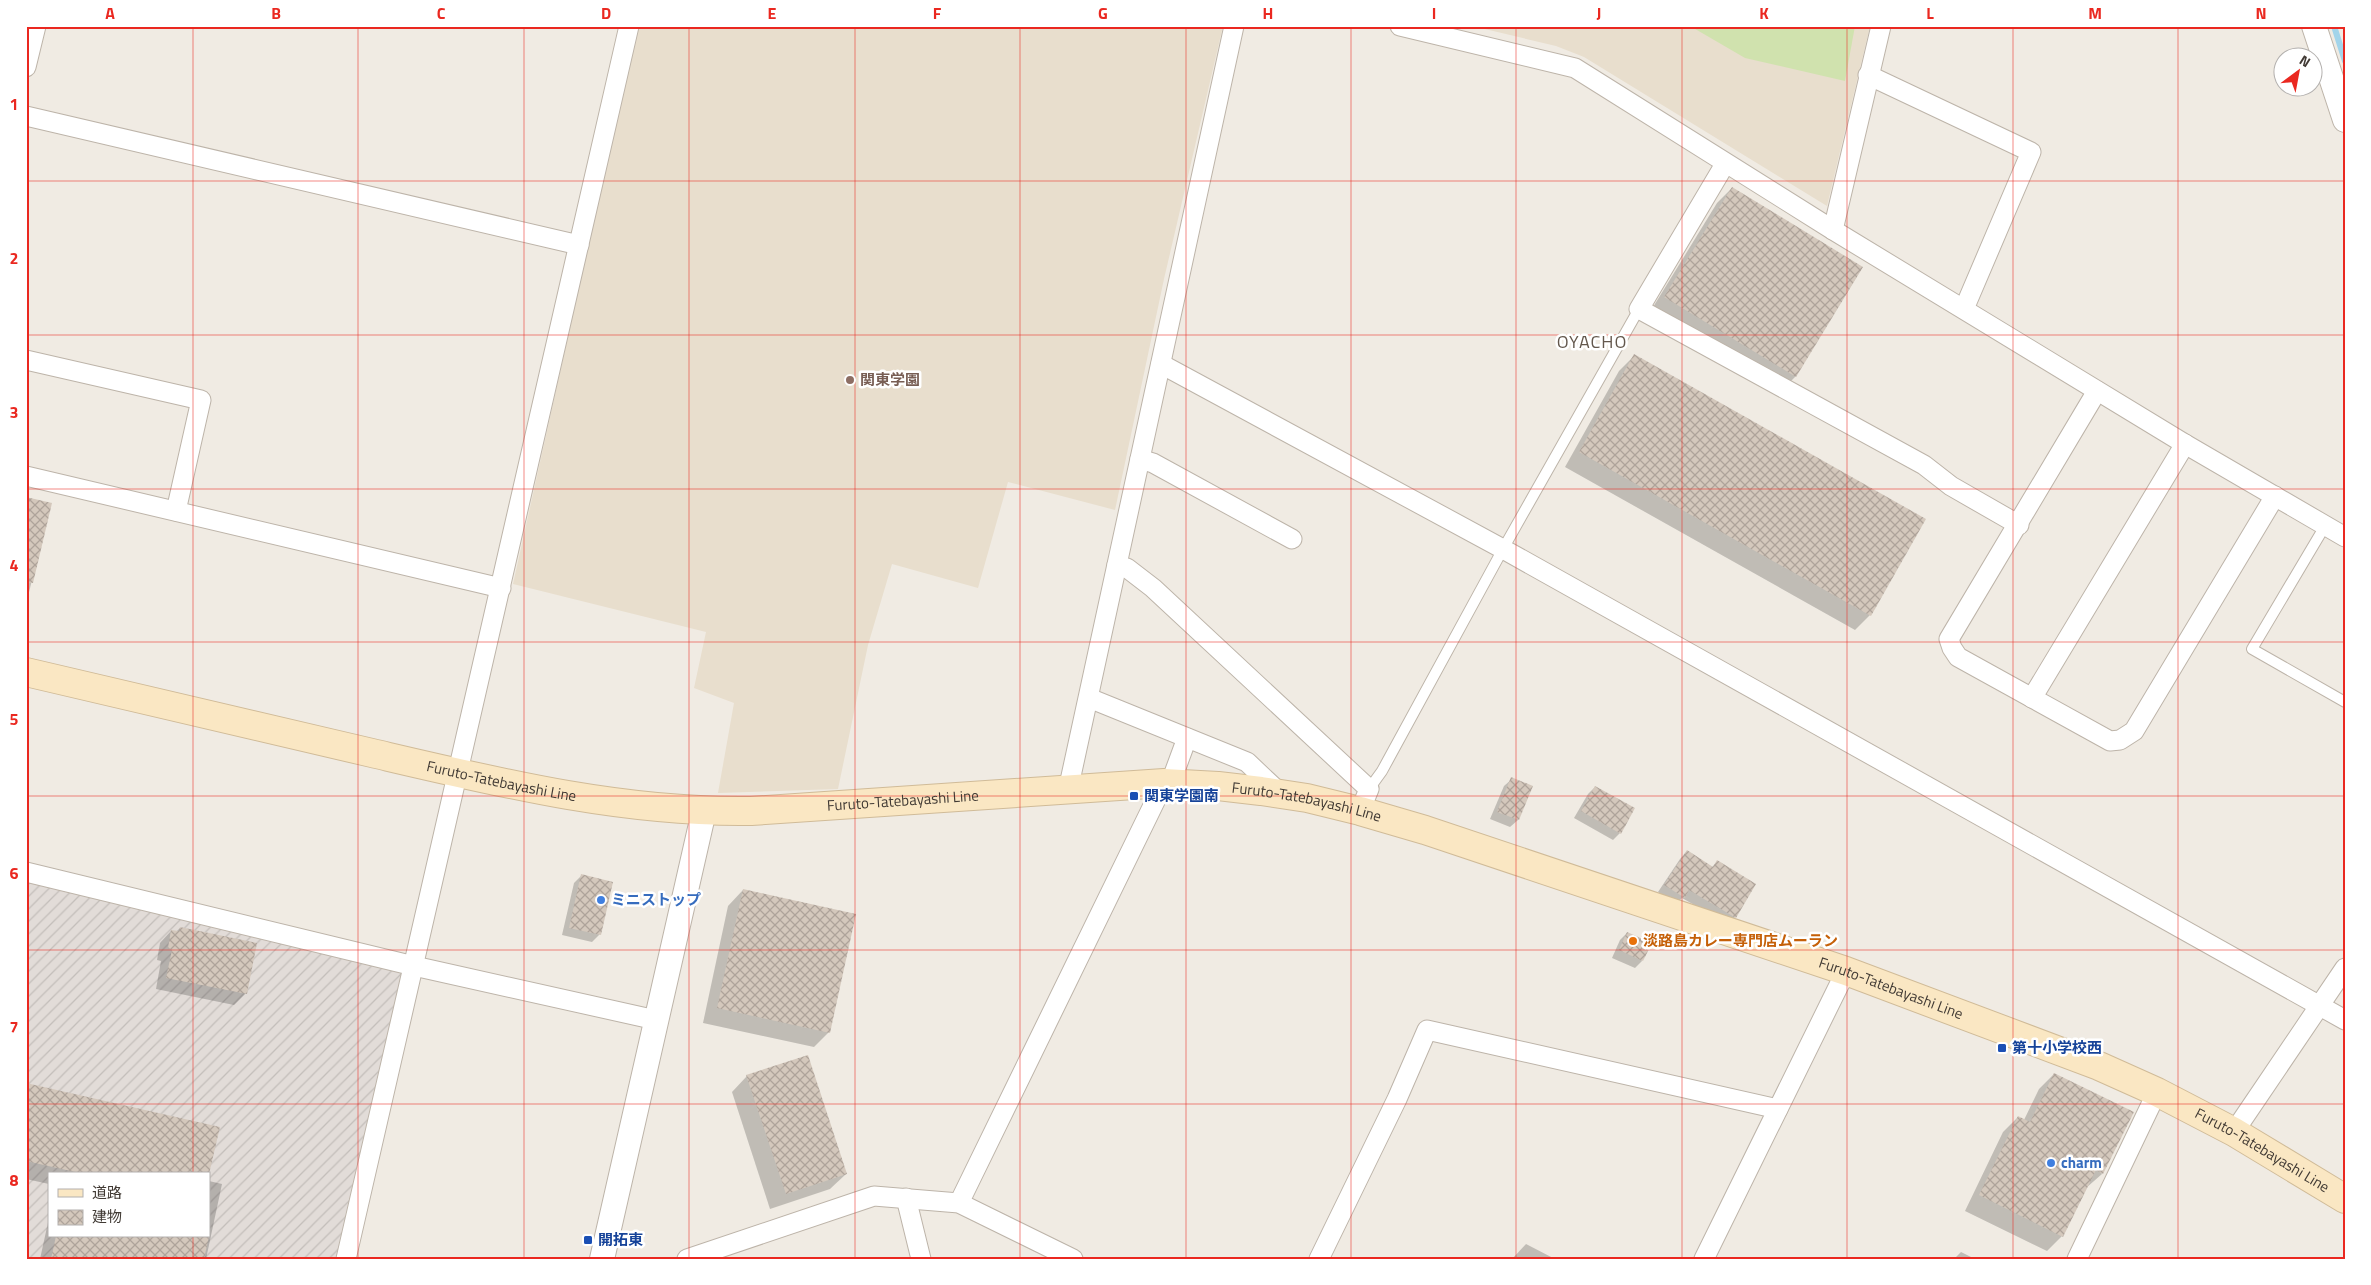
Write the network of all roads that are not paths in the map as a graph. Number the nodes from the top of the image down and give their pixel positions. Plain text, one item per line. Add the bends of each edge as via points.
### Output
1 (36, 26) edge
2 (629, 26) edge
3 (1234, 26) edge
4 (1400, 26) edge
5 (1880, 26) edge
6 (2314, 26) edge
7 (26, 67) edge
8 (1868, 75) junction
9 (26, 116) edge
10 (2345, 120) edge
11 (1725, 164) junction
12 (1833, 230) junction
13 (579, 245) junction
14 (1964, 309) junction
15 (1639, 310) junction
16 (26, 360) edge
17 (1162, 364) junction
18 (2098, 391) junction
19 (2185, 444) junction
20 (1140, 459) junction
21 (26, 476) edge
22 (2276, 496) junction
23 (176, 511) junction
24 (2019, 524) junction
25 (2325, 526) junction
26 (2345, 537) edge
27 (1292, 539) dead end
28 (1503, 549) junction
29 (1117, 565) junction
30 (501, 588) junction
31 (26, 672) edge
32 (1088, 698) junction
33 (2032, 698) junction
34 (2345, 702) edge
35 (1187, 738) junction
36 (458, 773) junction
37 (1164, 784) junction
38 (1068, 790) junction
39 (1282, 794) junction
40 (1364, 800) junction
41 (704, 812) junction
42 (26, 872) edge
43 (414, 966) junction
44 (2345, 968) edge
45 (1846, 971) junction
46 (2319, 1006) junction
47 (656, 1020) junction
48 (2345, 1020) edge
49 (2157, 1092) junction
50 (1778, 1109) junction
51 (2234, 1132) junction
52 (906, 1198) junction
53 (2345, 1199) edge
54 (959, 1203) junction
55 (346, 1259) edge
56 (602, 1259) edge
57 (687, 1259) edge
58 (921, 1259) edge
59 (1073, 1259) edge
60 (1319, 1259) edge
61 (1704, 1259) edge
62 (2077, 1259) edge

1 - 7 street
2 - 13 street
3 - 17 street
4 - 11 street via 1575,68
5 - 8 street
6 - 10 street
8 - 12 street
8 - 14 street via 2031,152 1971,299
9 - 13 street
11 - 12 street
11 - 15 street
12 - 14 street
13 - 30 street
14 - 18 street
15 - 24 street via 1924,465 1951,486
15 - 28 lane
16 - 23 street via 201,400
17 - 20 street
17 - 28 street
18 - 19 street
18 - 24 street
19 - 22 street
19 - 33 street
20 - 27 street via 1153,463
20 - 29 street
21 - 23 street
22 - 25 street
22 - 33 street via 2134,731 2120,740 2110,741
23 - 30 street
24 - 33 street via 1949,638 1958,657
25 - 26 street
25 - 34 lane via 2252,648
28 - 40 lane
28 - 46 street
29 - 32 street
29 - 40 street via 1127,568 1152,588
30 - 36 street
31 - 36 main road, Furuto-Tatebayashi Line
32 - 35 street
32 - 38 street
35 - 37 street via 1173,776
35 - 39 street via 1247,762
36 - 41 main road, Furuto-Tatebayashi Line via 579,797
36 - 43 street
37 - 38 main road, Furuto-Tatebayashi Line
37 - 39 main road, Furuto-Tatebayashi Line via 1218,786
37 - 54 street
38 - 41 main road, Furuto-Tatebayashi Line
39 - 40 main road, Furuto-Tatebayashi Line
40 - 45 main road, Furuto-Tatebayashi Line via 1425,830
41 - 47 street
42 - 43 street
43 - 47 street
43 - 55 street
44 - 46 street
45 - 49 main road, Furuto-Tatebayashi Line via 2090,1062
45 - 50 street
46 - 48 street
46 - 51 street
47 - 56 street
49 - 51 main road, Furuto-Tatebayashi Line
49 - 62 street
50 - 60 street via 1426,1030 1397,1099
50 - 61 street
51 - 53 main road, Furuto-Tatebayashi Line
52 - 54 street
52 - 57 street via 874,1196
52 - 58 street
54 - 59 street

